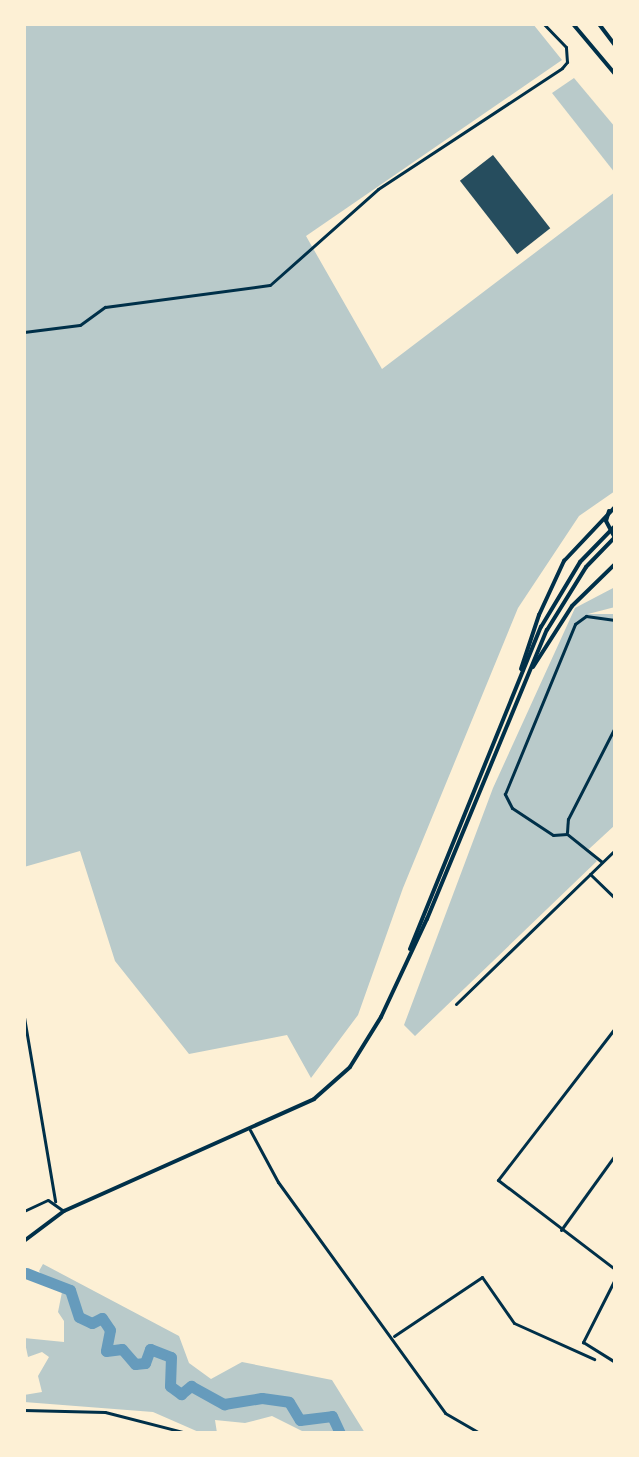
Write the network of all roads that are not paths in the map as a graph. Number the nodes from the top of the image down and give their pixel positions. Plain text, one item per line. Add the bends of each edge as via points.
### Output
1 (544, 24) edge
2 (573, 24) edge
3 (599, 24) edge
4 (615, 45) edge
5 (615, 74) edge
6 (24, 332) edge
7 (615, 507) edge
8 (609, 511) junction
9 (615, 526) edge
10 (610, 530) junction
11 (615, 538) edge
12 (615, 564) edge
13 (615, 620) edge
14 (521, 669) junction
15 (532, 669) junction
16 (615, 727) edge
17 (567, 834) junction
18 (615, 850) edge
19 (602, 862) junction
20 (590, 874) junction
21 (615, 898) edge
22 (405, 962) junction
23 (456, 1004) dead end
24 (24, 1017) edge
25 (615, 1028) edge
26 (250, 1130) junction
27 (615, 1155) edge
28 (55, 1201) junction
29 (24, 1211) edge
30 (64, 1211) junction
31 (560, 1230) junction
32 (24, 1241) edge
33 (615, 1269) edge
34 (615, 1279) edge
35 (394, 1336) junction
36 (594, 1359) dead end
37 (615, 1362) edge
38 (24, 1410) edge
39 (187, 1433) edge
40 (479, 1433) edge

1 - 6 street via 566,47 562,68 378,189 270,285 105,307 80,325
2 - 5 main road
3 - 4 main road
7 - 8 main road
8 - 10 main road
8 - 14 main road via 577,543 551,583
9 - 10 main road
10 - 11 main road
10 - 14 main road via 558,594
11 - 15 main road via 565,597
12 - 15 main road via 572,606
13 - 17 street via 586,616 575,624 509,775 505,794 512,808 553,835
14 - 22 main road
15 - 22 main road
16 - 17 street via 568,819
17 - 19 street
18 - 19 street
19 - 20 street
20 - 21 street
20 - 23 street
22 - 26 main road via 381,1017 342,1075 314,1099
24 - 28 street
25 - 31 street via 498,1180
26 - 30 main road
26 - 35 street via 278,1182
27 - 31 street
28 - 29 street
28 - 30 street
30 - 32 main road
31 - 33 street
34 - 37 street via 583,1342
35 - 36 street via 482,1277 514,1323
35 - 40 street via 445,1413
38 - 39 street via 105,1412

